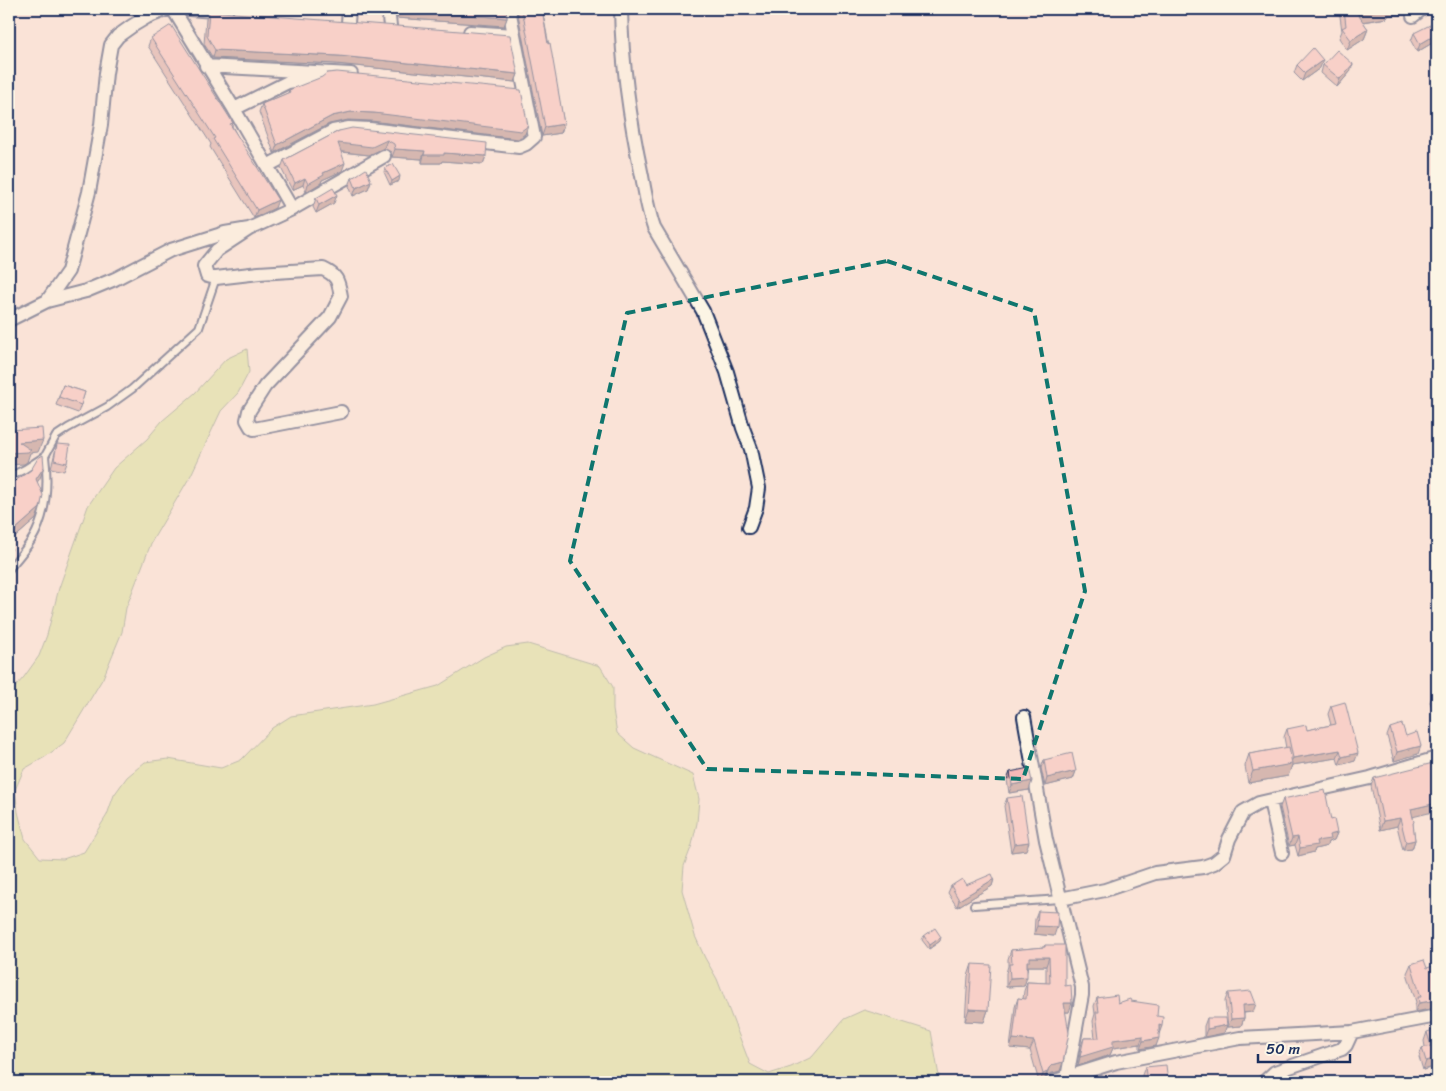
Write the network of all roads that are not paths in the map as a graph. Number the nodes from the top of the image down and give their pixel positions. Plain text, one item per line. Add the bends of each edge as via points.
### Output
1 (168, 9) edge
2 (173, 9) edge
3 (189, 9) edge
4 (349, 9) edge
5 (388, 9) edge
6 (509, 9) edge
7 (621, 9) edge
8 (242, 14) edge
9 (348, 23) edge
10 (390, 26) edge
11 (457, 31) edge
12 (514, 34) junction
13 (206, 66) junction
14 (335, 72) junction
15 (364, 75) edge
16 (234, 109) junction
17 (384, 156) dead end
18 (267, 166) junction
19 (292, 209) junction
20 (249, 228) junction
21 (216, 278) junction
22 (47, 301) junction
23 (9, 320) edge
24 (341, 412) dead end
25 (45, 456) junction
26 (9, 477) edge
27 (749, 528) dead end
28 (9, 569) edge
29 (1024, 717) dead end
30 (1437, 758) edge
31 (1270, 801) junction
32 (1282, 853) dead end
33 (1060, 899) junction
34 (974, 905) dead end
35 (1437, 1016) edge
36 (1352, 1032) junction
37 (1068, 1080) edge
38 (1052, 1082) edge
39 (1264, 1082) edge

1 - 22 street via 132,26 112,45 89,192 68,271
2 - 13 street
3 - 8 street
4 - 9 street
5 - 10 street
6 - 12 street
7 - 27 street via 632,130 654,228 703,312 727,372 751,449 759,488
11 - 12 street
12 - 18 street via 520,91 534,137 526,144 519,147 349,128 333,131
13 - 14 street
13 - 16 street
14 - 15 street
14 - 16 street via 288,82
16 - 18 street
17 - 19 street
18 - 19 street
19 - 20 street
20 - 21 street via 217,250 204,266 207,276
20 - 22 street via 171,250 115,280
21 - 24 street via 323,269 337,279 341,296 333,313 266,386 249,412 248,420 254,429
21 - 25 lane via 198,328 132,389 56,436
22 - 23 street
25 - 26 lane
25 - 28 lane via 47,472 42,515 36,533
29 - 33 street
30 - 31 street via 1370,778
31 - 32 street
31 - 33 street via 1243,812 1224,855 1214,863 1154,873 1105,890
33 - 34 lane
33 - 37 street via 1082,987
35 - 36 street
36 - 37 street via 1240,1038 1116,1062
36 - 39 street via 1342,1049 1275,1072
37 - 38 street

